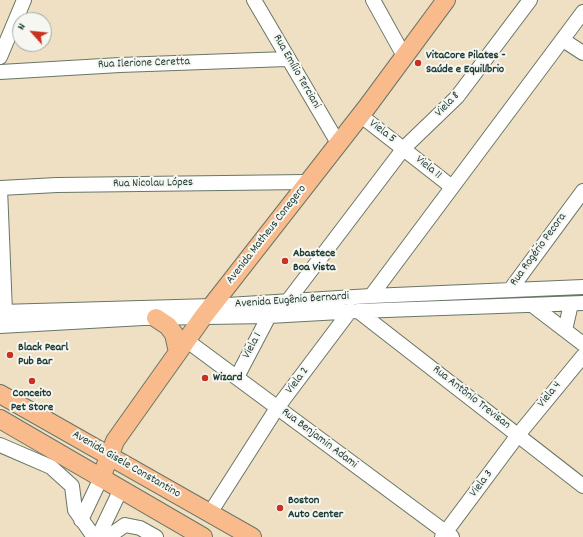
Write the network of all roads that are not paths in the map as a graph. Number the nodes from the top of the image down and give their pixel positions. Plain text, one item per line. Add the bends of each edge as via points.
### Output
1 (24, 0) edge
2 (254, 0) edge
3 (373, 0) edge
4 (446, 0) edge
5 (530, 0) edge
6 (583, 12) edge
7 (563, 40) junction
8 (583, 53) edge
9 (404, 56) junction
10 (0, 57) edge
11 (287, 59) junction
12 (0, 72) edge
13 (360, 115) junction
14 (338, 143) junction
15 (404, 148) junction
16 (307, 182) junction
17 (452, 187) junction
18 (0, 188) edge
19 (583, 191) edge
20 (583, 287) edge
21 (510, 290) junction
22 (371, 296) junction
23 (287, 302) junction
24 (577, 303) edge
25 (532, 305) junction
26 (208, 311) junction
27 (354, 311) junction
28 (3, 312) edge
29 (269, 316) junction
30 (156, 318) junction
31 (0, 326) edge
32 (565, 330) junction
33 (583, 344) edge
34 (182, 346) junction
35 (583, 356) edge
36 (237, 377) junction
37 (0, 394) edge
38 (277, 408) junction
39 (0, 419) edge
40 (518, 435) junction
41 (0, 445) edge
42 (109, 455) junction
43 (101, 478) junction
44 (583, 486) edge
45 (121, 489) junction
46 (210, 513) junction
47 (81, 520) junction
48 (446, 535) edge
49 (94, 537) edge
50 (98, 537) edge
51 (108, 537) edge
52 (156, 537) edge
53 (203, 537) edge
54 (252, 537) edge

1 - 10 street
2 - 11 street, Rua Emílio Terciani
3 - 9 street
4 - 9 main road, Avenida Matheus Conegero
5 - 15 street, Viela 8 via 457,97
6 - 7 street
7 - 8 street
7 - 17 street
9 - 13 main road, Avenida Matheus Conegero
11 - 12 street, Rua Ilerione Ceretta
11 - 14 street, Rua Emílio Terciani
13 - 14 main road, Avenida Matheus Conegero
13 - 15 street, Viela 5
14 - 16 main road, Avenida Matheus Conegero
15 - 17 street, Viela 11
15 - 23 street, Viela 8
16 - 18 street, Rua Nicolau Lópes
16 - 26 main road, Avenida Matheus Conegero
17 - 22 street
18 - 28 street
19 - 21 street, Rua Rogério Pecora
20 - 21 street, Avenida Eugênio Bernardi
21 - 22 street, Avenida Eugênio Bernardi
22 - 23 street, Avenida Eugênio Bernardi
23 - 26 street, Avenida Eugênio Bernardi
24 - 25 street, Avenida Eugênio Bernardi
24 - 32 street
25 - 27 street, Avenida Eugênio Bernardi
25 - 32 street
26 - 28 street, Avenida Eugênio Bernardi
26 - 29 street, Avenida Eugênio Bernardi
26 - 30 street, Avenida Eugênio Bernardi
26 - 34 main road, Avenida Matheus Conegero
27 - 29 street, Avenida Eugênio Bernardi
27 - 38 street, Viela 2
27 - 40 street, Rua Antônio Trevisan
29 - 36 street, Viela 1
30 - 31 street, Avenida Eugênio Bernardi
30 - 34 main road via 168,326
32 - 33 street
34 - 36 street, Rua Benjamin Adami
34 - 42 main road, Avenida Matheus Conegero via 115,441
35 - 40 street, Viela 4
36 - 38 street, Rua Benjamin Adami
37 - 42 main road, Avenida Gisele Constantino
38 - 46 street, Viela 2
38 - 48 street, Rua Benjamin Adami
39 - 43 main road, Avenida Gisele Constantino
40 - 44 street, Rua Antônio Trevisan
40 - 48 street, Viela 3
41 - 47 street via 50,467 67,481 72,486 75,510
42 - 43 main road, Avenida Matheus Conegero
42 - 46 main road, Avenida Gisele Constantino
43 - 45 main road, Avenida Gisele Constantino
43 - 47 street
45 - 50 street
45 - 53 main road, Avenida Gisele Constantino
46 - 54 main road, Avenida Gisele Constantino
47 - 49 street
51 - 52 street via 125,525 140,528

